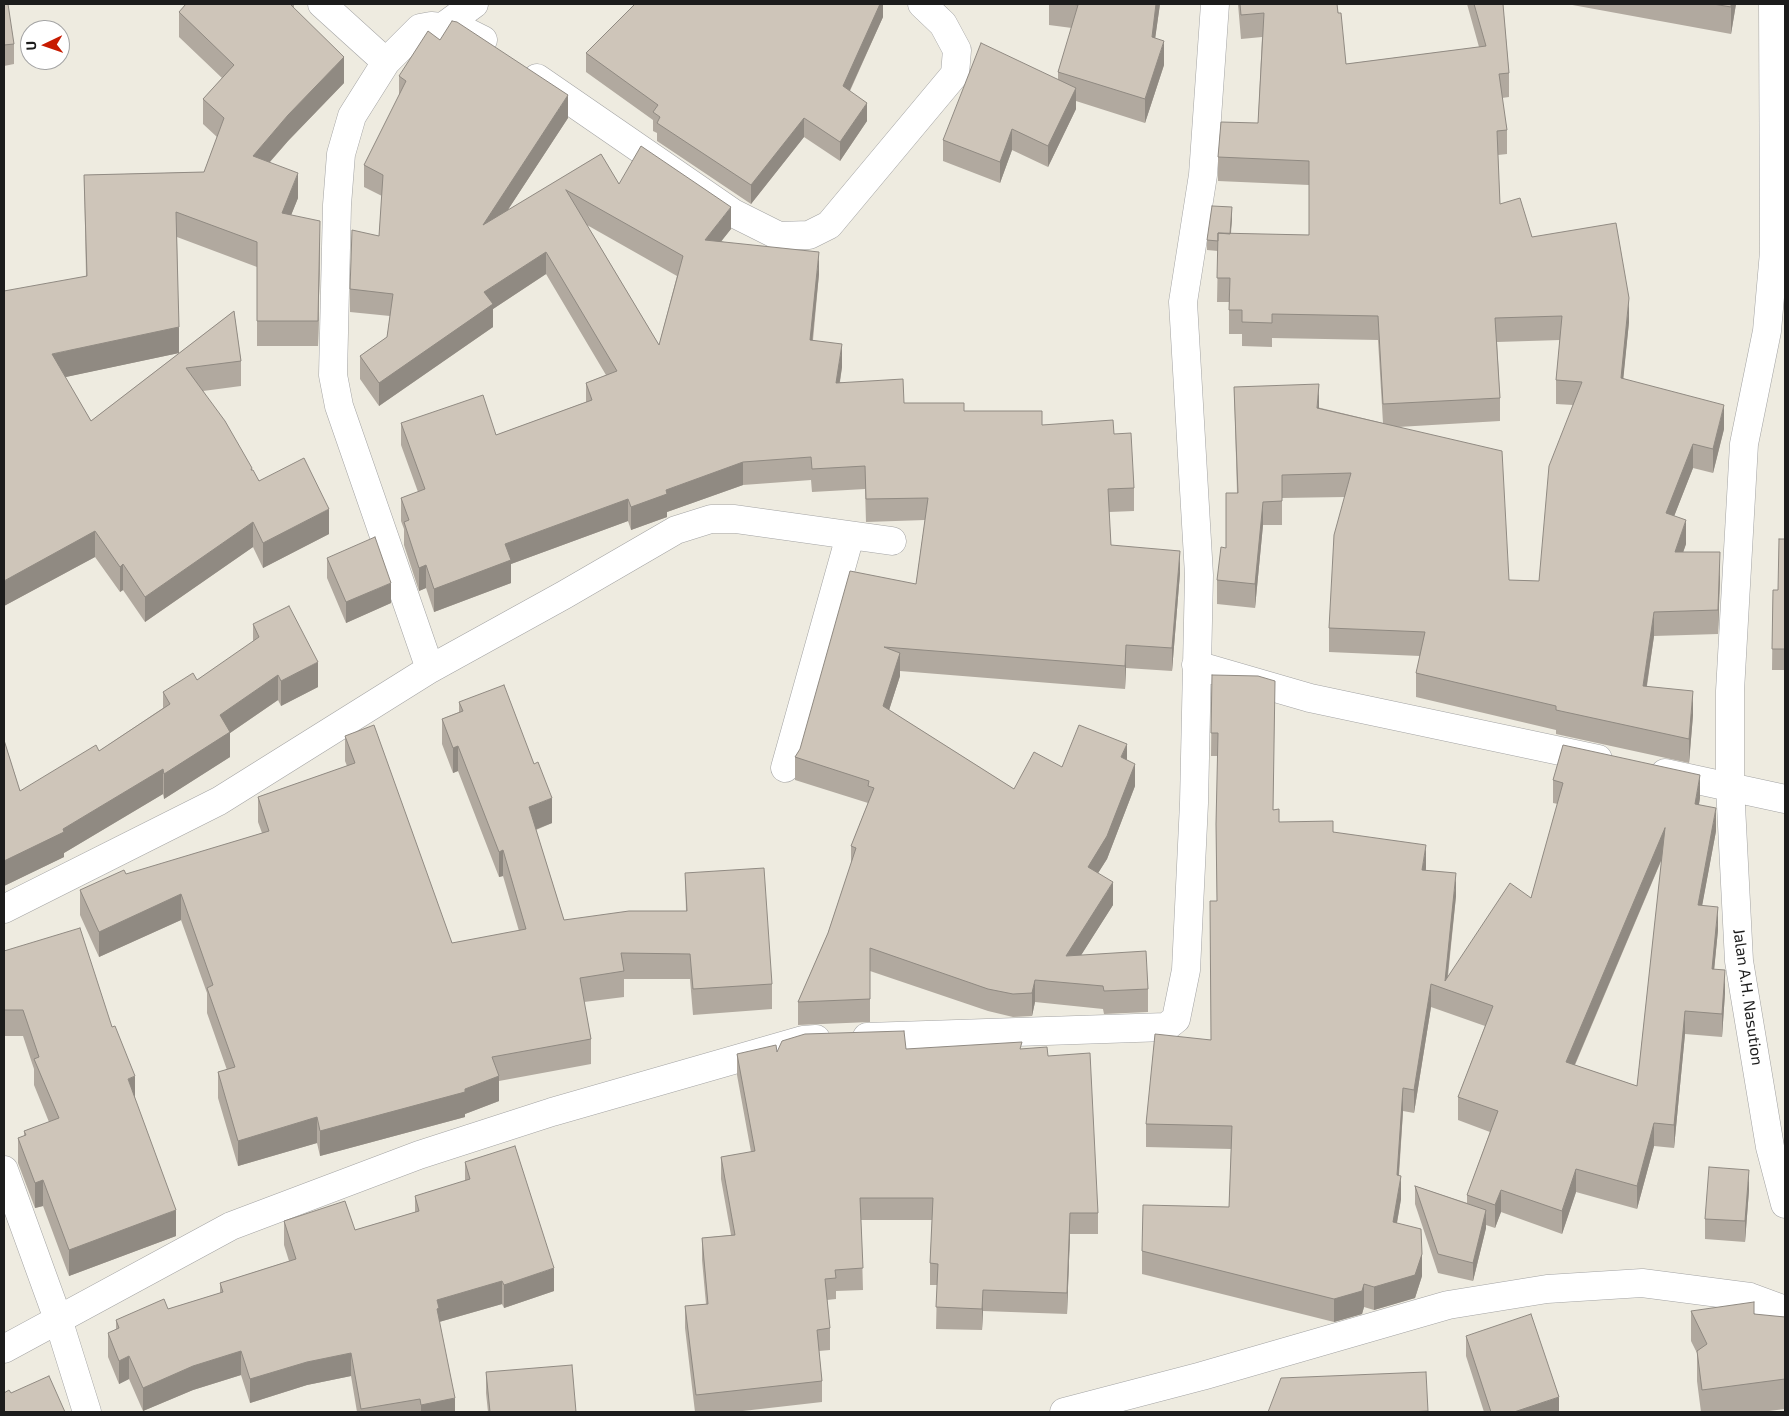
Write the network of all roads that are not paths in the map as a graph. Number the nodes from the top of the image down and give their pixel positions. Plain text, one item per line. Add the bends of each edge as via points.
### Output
1 (322, 4) edge
2 (474, 4) edge
3 (922, 4) edge
4 (1215, 4) edge
5 (1773, 4) edge
6 (444, 26) junction
7 (386, 62) junction
8 (850, 536) junction
9 (892, 541) dead end
10 (1196, 665) junction
11 (430, 669) junction
12 (785, 768) dead end
13 (1730, 786) junction
14 (1785, 799) edge
15 (4, 909) edge
16 (4, 1170) edge
17 (1785, 1204) edge
18 (1785, 1310) edge
19 (58, 1319) junction
20 (4, 1349) edge
21 (87, 1412) edge
22 (1064, 1412) edge

1 - 7 street
2 - 6 street
3 - 6 street via 943,24 957,50 955,74 829,225 810,235 779,236 733,212 476,36
4 - 10 street via 1203,174 1183,302 1199,575
5 - 13 street, Jalan A.H. Nasution via 1774,252 1767,331 1744,444 1730,691
6 - 7 street via 420,28
7 - 11 street via 352,116 341,154 333,375 339,406
8 - 9 street
8 - 11 street via 735,519 711,519 676,530
8 - 12 street
10 - 13 street via 1310,698
10 - 19 street via 1194,803 1186,970 1176,1019 1166,1027 803,1040 552,1112 419,1155 231,1226
11 - 15 street via 219,801
13 - 14 street
13 - 17 street, Jalan A.H. Nasution via 1739,961 1770,1148
16 - 19 street
18 - 22 street via 1750,1297 1642,1283 1547,1289 1448,1305
19 - 20 street
19 - 21 street

